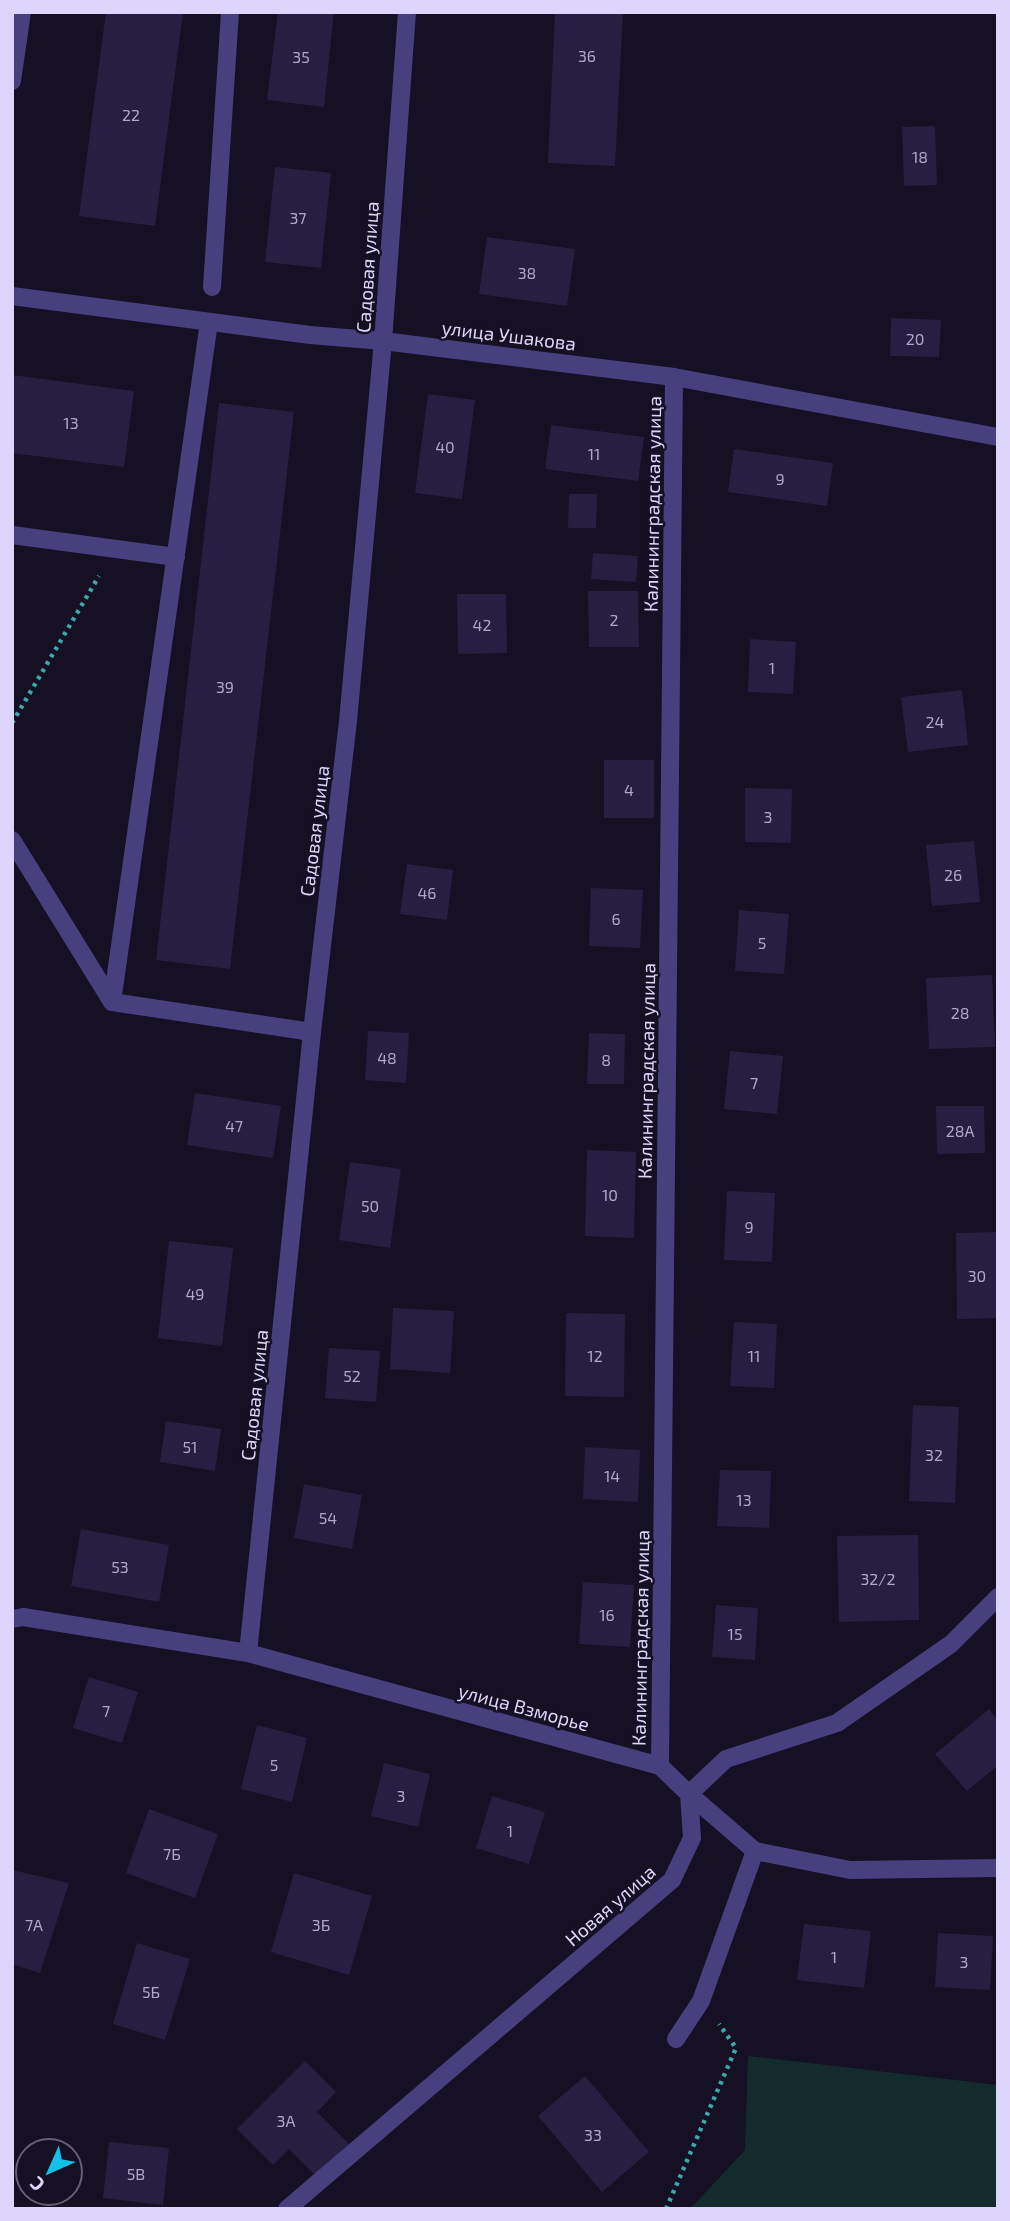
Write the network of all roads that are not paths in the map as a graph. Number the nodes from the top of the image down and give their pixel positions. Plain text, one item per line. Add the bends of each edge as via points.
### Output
1 (22, 12) edge
2 (230, 12) edge
3 (407, 12) edge
4 (12, 81) edge
5 (212, 287) dead end
6 (12, 296) edge
7 (209, 322) junction
8 (383, 341) junction
9 (674, 377) junction
10 (998, 437) edge
11 (12, 535) edge
12 (176, 557) junction
13 (12, 840) edge
14 (112, 1002) junction
15 (312, 1032) junction
16 (998, 1597) edge
17 (12, 1619) edge
18 (248, 1653) junction
19 (660, 1766) junction
20 (689, 1794) junction
21 (755, 1851) junction
22 (998, 1868) edge
23 (676, 2039) dead end
24 (287, 2209) edge

1 - 4 street
2 - 5 street
3 - 8 street, Садовая улица
6 - 7 street, улица Ушакова
7 - 8 street, улица Ушакова
7 - 12 street
8 - 9 street, улица Ушакова
8 - 15 street, Садовая улица via 348,721
9 - 10 street, улица Ушакова
9 - 19 street, Калининградская улица
11 - 12 street
12 - 14 street
13 - 14 street
14 - 15 street
15 - 18 street, Садовая улица
16 - 20 street via 951,1644 836,1723 726,1759
17 - 18 street, улица Взморье via 23,1617
18 - 19 street, улица Взморье
19 - 20 street, улица Взморье
20 - 21 street, улица Взморье
20 - 24 street, Новая улица via 692,1838 672,1880
21 - 22 street, улица Взморье via 850,1870
21 - 23 street via 701,2001

